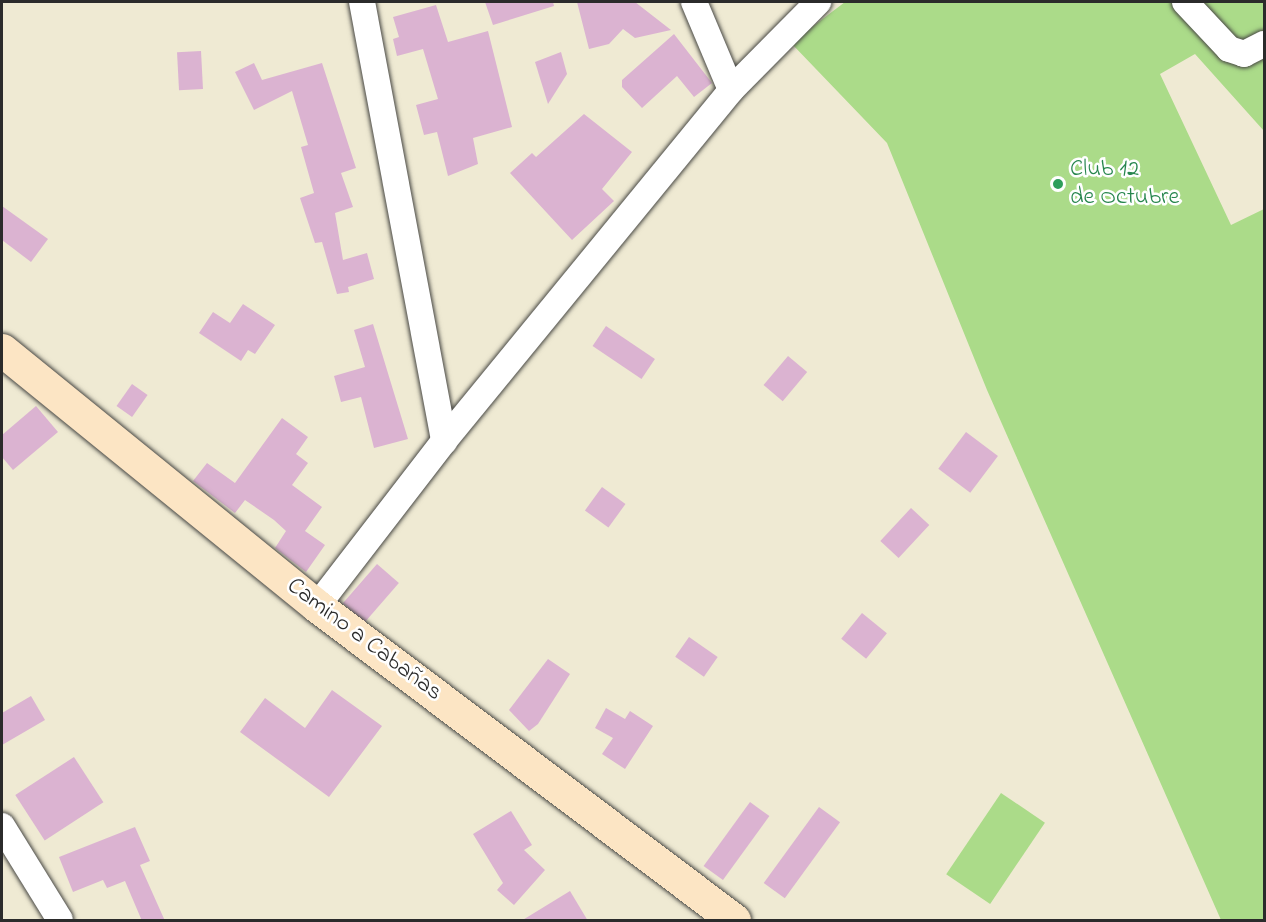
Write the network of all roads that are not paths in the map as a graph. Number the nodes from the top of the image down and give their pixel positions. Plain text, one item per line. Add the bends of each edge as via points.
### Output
1 (362, 2) edge
2 (694, 2) edge
3 (818, 2) edge
4 (1185, 2) edge
5 (1264, 44) edge
6 (731, 90) junction
7 (2, 350) edge
8 (444, 441) junction
9 (317, 606) junction
10 (2, 826) edge
11 (60, 921) edge
12 (734, 921) edge

1 - 8 street
2 - 6 street
3 - 6 street
4 - 5 street via 1229,49 1244,54
6 - 8 street
7 - 9 street, Camino a Cabañas
8 - 9 street
9 - 12 street, Camino a Cabañas
10 - 11 street

